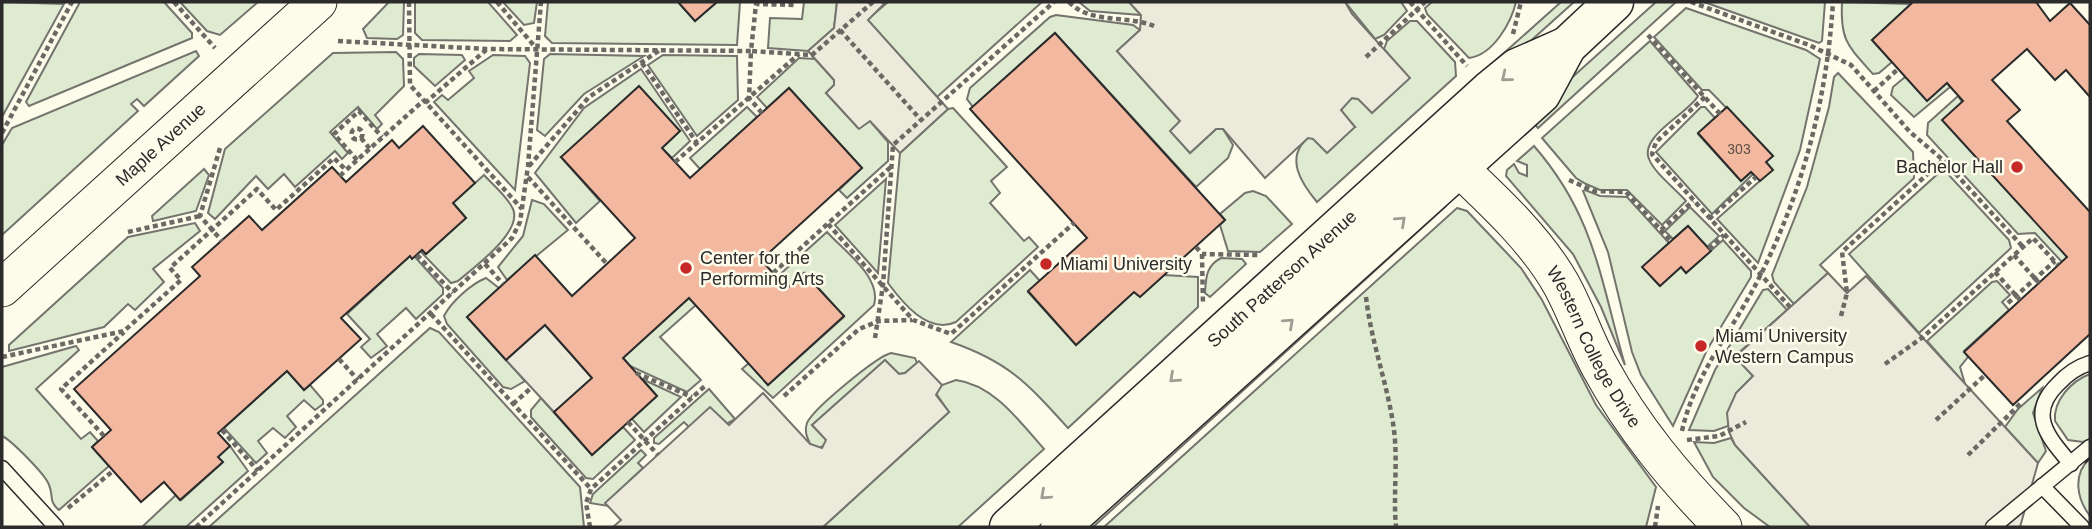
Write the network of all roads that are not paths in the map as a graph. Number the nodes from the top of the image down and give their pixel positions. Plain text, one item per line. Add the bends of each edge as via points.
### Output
1 (317, 2) edge
2 (1614, 2) edge
3 (1567, 46) junction
4 (1459, 168) junction
5 (2, 288) edge
6 (2090, 363) edge
7 (2090, 447) edge
8 (2071, 464) junction
9 (2, 468) edge
10 (2042, 486) junction
11 (53, 525) edge
12 (1009, 527) edge
13 (1060, 527) edge
14 (1723, 527) edge
15 (1993, 527) edge
16 (2082, 527) edge

1 - 5 street, Maple Avenue
2 - 3 highway, South Patterson Avenue
3 - 4 highway, South Patterson Avenue via 1541,94
3 -> 12 highway, South Patterson Avenue via 1517,68 1490,90
13 -> 4 highway, South Patterson Avenue
4 - 14 street, Western College Drive via 1535,248 1561,284 1599,365 1644,439
6 - 8 lane via 2059,382 2044,397 2040,410 2045,428
7 - 8 lane
8 - 10 lane
9 - 11 lane
10 - 15 lane
10 - 16 lane

